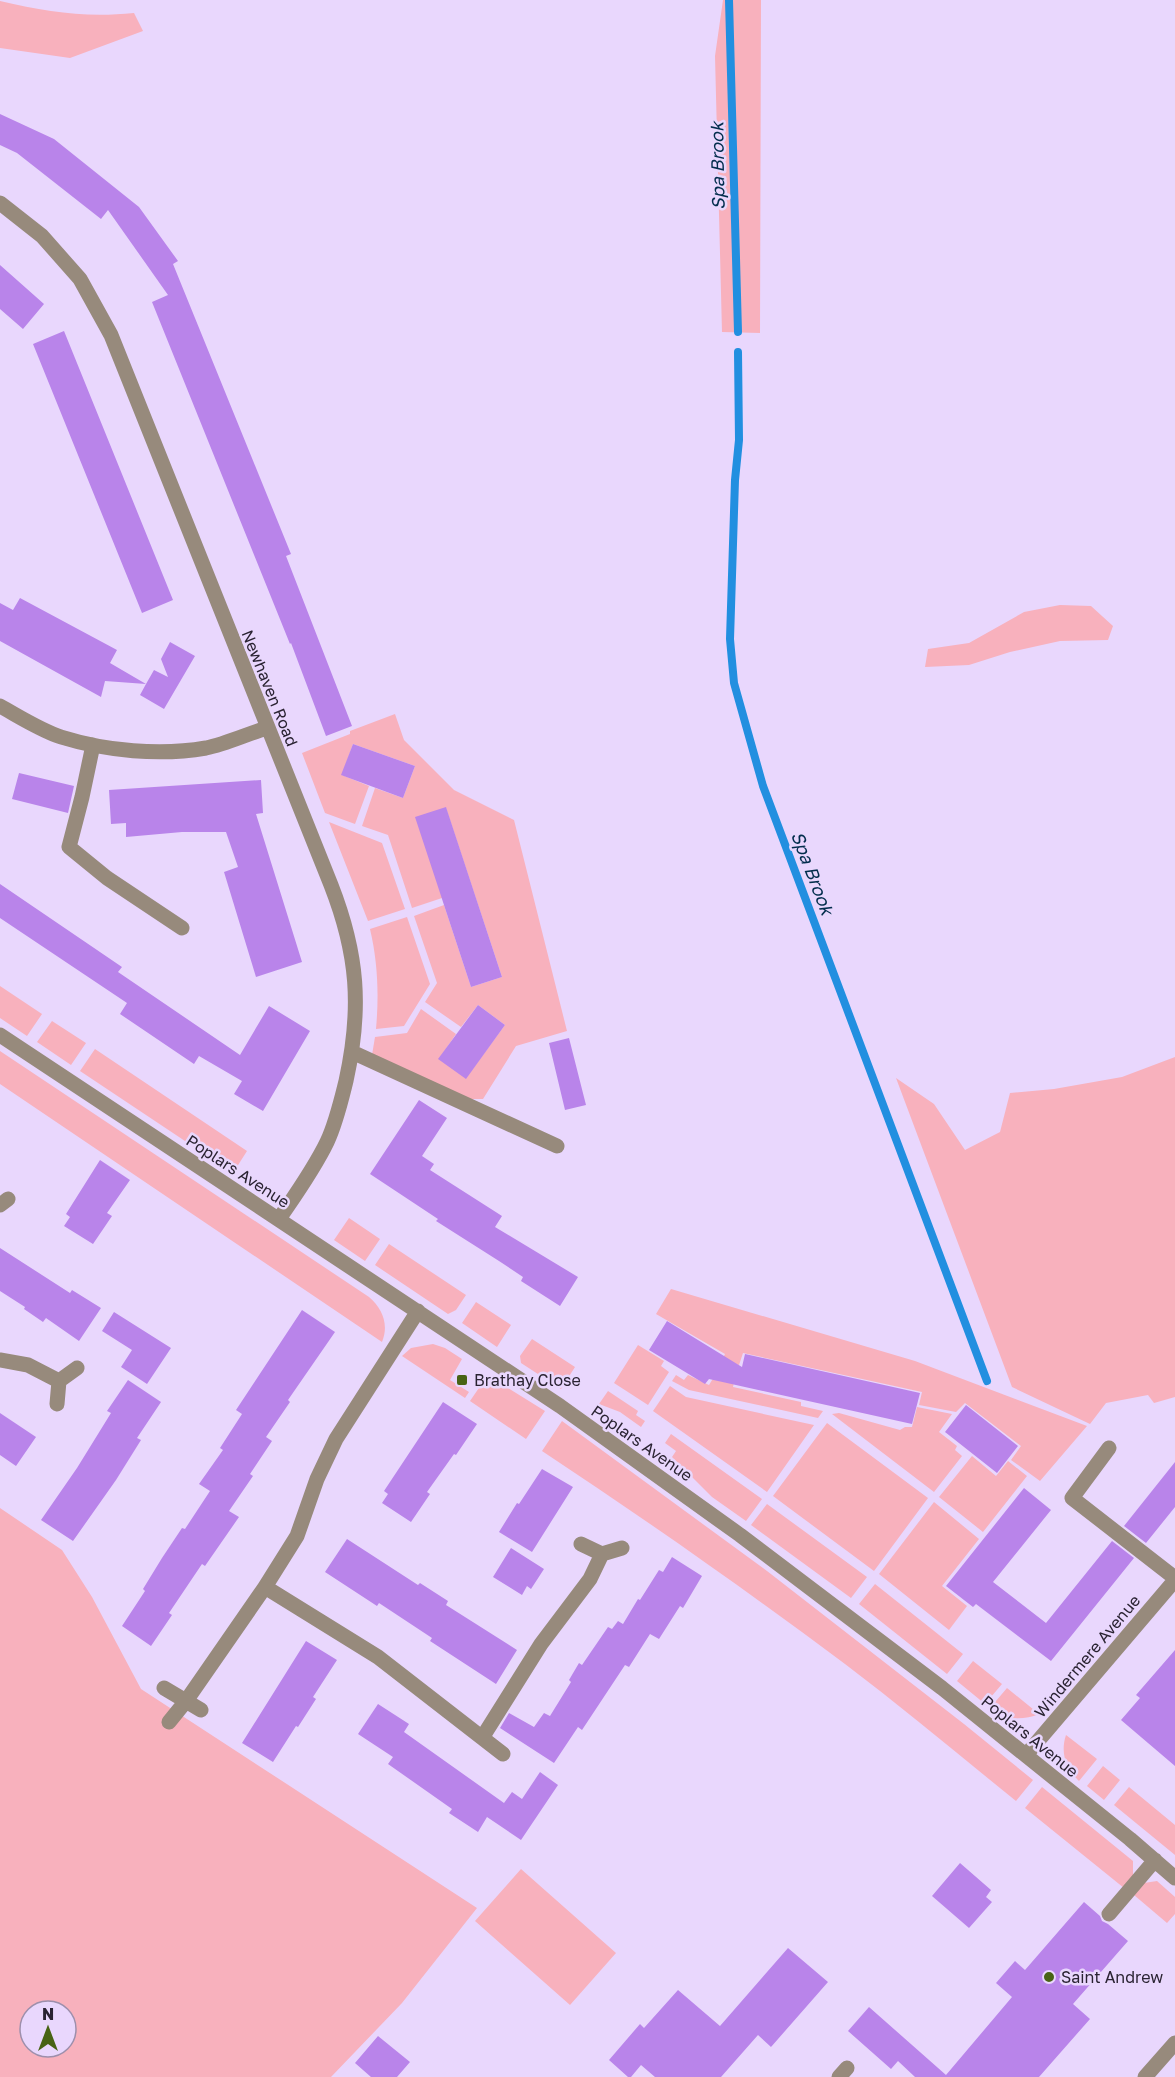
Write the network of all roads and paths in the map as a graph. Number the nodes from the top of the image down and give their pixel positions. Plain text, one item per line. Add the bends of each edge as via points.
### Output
1 (0, 203) edge
2 (0, 706) edge
3 (267, 728) junction
4 (93, 744) junction
5 (182, 928) dead end
6 (0, 1035) edge
7 (352, 1052) junction
8 (557, 1146) dead end
9 (279, 1219) junction
10 (418, 1311) junction
11 (0, 1360) edge
12 (77, 1368) dead end
13 (59, 1381) junction
14 (57, 1404) dead end
15 (1109, 1448) dead end
16 (581, 1544) dead end
17 (622, 1548) dead end
18 (602, 1554) junction
19 (1175, 1579) edge
20 (265, 1587) junction
21 (164, 1688) dead end
22 (186, 1701) junction
23 (201, 1710) dead end
24 (169, 1722) dead end
25 (482, 1738) junction
26 (503, 1754) dead end
27 (1026, 1755) junction
28 (1155, 1860) junction
29 (1175, 1878) edge
30 (1109, 1914) dead end
31 (1175, 2043) edge
32 (1145, 2077) edge

1 - 3 street, Newhaven Road via 42,236 80,279 111,335
2 - 4 street via 60,736
3 - 4 street via 208,748 174,752
3 - 7 street, Newhaven Road via 348,933 356,995
4 - 5 street via 69,847 107,878
6 - 9 street, Poplars Avenue
7 - 8 street
7 - 9 street, Newhaven Road via 328,1141
9 - 10 street, Poplars Avenue
10 - 20 street via 336,1439 297,1536
10 - 27 street, Poplars Avenue via 560,1406 740,1535
11 - 13 street via 28,1365
12 - 13 street
13 - 14 street
15 - 19 street via 1072,1498
16 - 18 street
17 - 18 street
18 - 25 street via 590,1580 541,1644
19 - 27 street, Windermere Avenue
20 - 22 street
20 - 25 street via 378,1657
21 - 22 street
22 - 23 street
22 - 24 street
25 - 26 street
27 - 28 street, Poplars Avenue
28 - 29 street, Poplars Avenue
28 - 30 street
31 - 32 street

